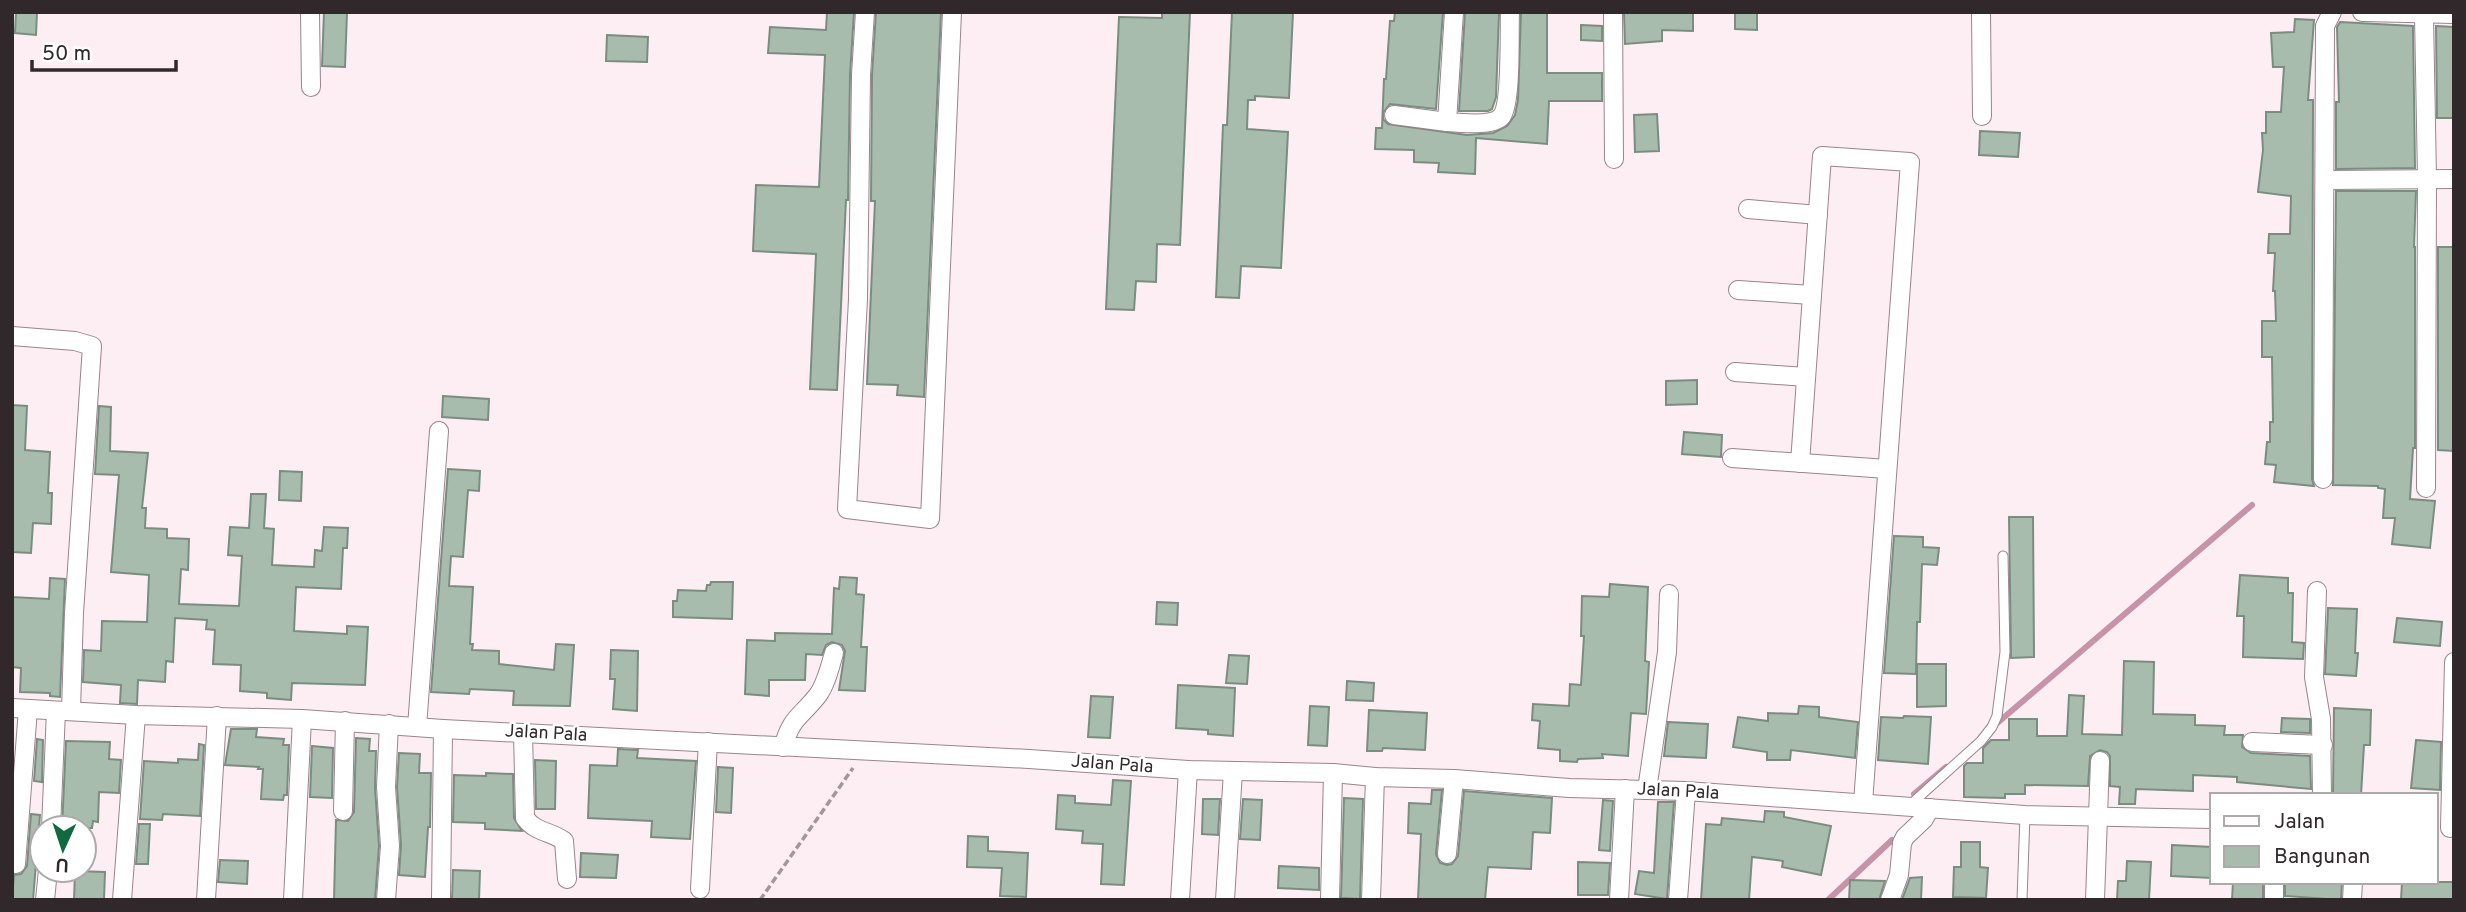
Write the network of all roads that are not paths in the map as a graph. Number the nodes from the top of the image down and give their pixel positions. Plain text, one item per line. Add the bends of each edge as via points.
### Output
1 (310, 12) edge
2 (865, 12) edge
3 (952, 12) edge
4 (1454, 12) edge
5 (1510, 12) edge
6 (1613, 12) edge
7 (1981, 12) edge
8 (2332, 12) edge
9 (2362, 12) edge
10 (2440, 14) edge
11 (312, 87) dead end
12 (1394, 115) dead end
13 (1982, 116) dead end
14 (1447, 122) junction
15 (1614, 159) dead end
16 (2427, 178) junction
17 (2454, 179) edge
18 (2326, 180) junction
19 (1748, 209) dead end
20 (1818, 215) junction
21 (1738, 290) dead end
22 (1812, 295) junction
23 (12, 336) edge
24 (1735, 372) dead end
25 (1806, 377) junction
26 (439, 431) dead end
27 (1732, 458) dead end
28 (1800, 463) junction
29 (1887, 469) junction
30 (2323, 479) dead end
31 (2427, 488) dead end
32 (2003, 555) dead end
33 (2317, 591) dead end
34 (1669, 594) dead end
35 (834, 653) dead end
36 (2454, 662) edge
37 (20, 708) edge
38 (64, 711) junction
39 (136, 715) junction
40 (217, 716) junction
41 (302, 719) junction
42 (345, 721) junction
43 (389, 724) junction
44 (417, 727) junction
45 (443, 729) junction
46 (523, 733) junction
47 (708, 742) junction
48 (2252, 742) dead end
49 (2323, 745) junction
50 (783, 747) junction
51 (2100, 761) dead end
52 (1188, 770) junction
53 (1233, 771) junction
54 (1333, 773) junction
55 (1375, 777) junction
56 (1454, 779) junction
57 (1625, 789) junction
58 (1647, 790) junction
59 (1686, 791) junction
60 (2322, 793) edge
61 (1863, 803) junction
62 (1909, 807) junction
63 (1930, 808) junction
64 (343, 811) dead end
65 (53, 814) edge
66 (2025, 815) junction
67 (2097, 817) junction
68 (2210, 819) edge
69 (2447, 828) edge
70 (1447, 854) dead end
71 (16, 864) dead end
72 (567, 879) dead end
73 (700, 889) dead end
74 (122, 900) edge
75 (206, 900) edge
76 (293, 900) edge
77 (386, 900) edge
78 (441, 900) edge
79 (1180, 900) edge
80 (1225, 900) edge
81 (1330, 900) edge
82 (1370, 900) edge
83 (1619, 900) edge
84 (1678, 900) edge
85 (1890, 900) edge
86 (2022, 900) edge
87 (2095, 900) edge

1 - 11 street
2 - 3 street via 847,509 930,519
4 - 14 street
5 - 14 street via 1508,97 1503,114 1496,120 1471,124
6 - 15 street
7 - 13 street
8 - 18 street via 2325,26
9 - 10 street
10 - 16 street
12 - 14 street
16 - 17 street
16 - 18 street
16 - 31 street
18 - 30 street
19 - 20 street
20 - 22 street
20 - 29 street via 1822,156 1910,162
21 - 22 street
22 - 25 street
23 - 38 street via 92,346
24 - 25 street
25 - 28 street
26 - 44 street
27 - 28 street
28 - 29 street
29 - 61 street
32 - 62 lane via 2005,652 1997,716 1982,741
33 - 49 street via 2314,677
34 - 58 street via 1667,652
35 - 50 street via 820,693 796,717
36 - 69 street
37 - 38 street, Jalan Pala
37 - 71 street
38 - 39 street, Jalan Pala
38 - 65 street
39 - 40 street, Jalan Pala
39 - 74 street
40 - 41 street, Jalan Pala
40 - 75 street
41 - 42 street, Jalan Pala
41 - 76 street
42 - 43 street, Jalan Pala
42 - 64 street
43 - 44 street, Jalan Pala
43 - 77 street
44 - 45 street, Jalan Pala
45 - 46 street, Jalan Pala
45 - 78 street
46 - 47 street, Jalan Pala
46 - 72 street via 525,818 533,828 564,841
47 - 50 street, Jalan Pala
47 - 73 street
48 - 49 street
49 - 60 street
50 - 52 street, Jalan Pala
51 - 67 street
52 - 53 street, Jalan Pala
52 - 79 street
53 - 54 street, Jalan Pala
53 - 80 street
54 - 55 street, Jalan Pala
54 - 81 street
55 - 56 street, Jalan Pala
55 - 82 street
56 - 57 street, Jalan Pala
56 - 70 street
57 - 58 street, Jalan Pala
57 - 83 street
58 - 59 street, Jalan Pala
59 - 61 street, Jalan Pala
59 - 84 street
61 - 62 street, Jalan Pala
62 - 63 street, Jalan Pala
63 - 66 street, Jalan Pala
63 - 85 street via 1905,837
66 - 67 street, Jalan Pala
66 - 86 lane
67 - 68 street, Jalan Pala
67 - 87 street

